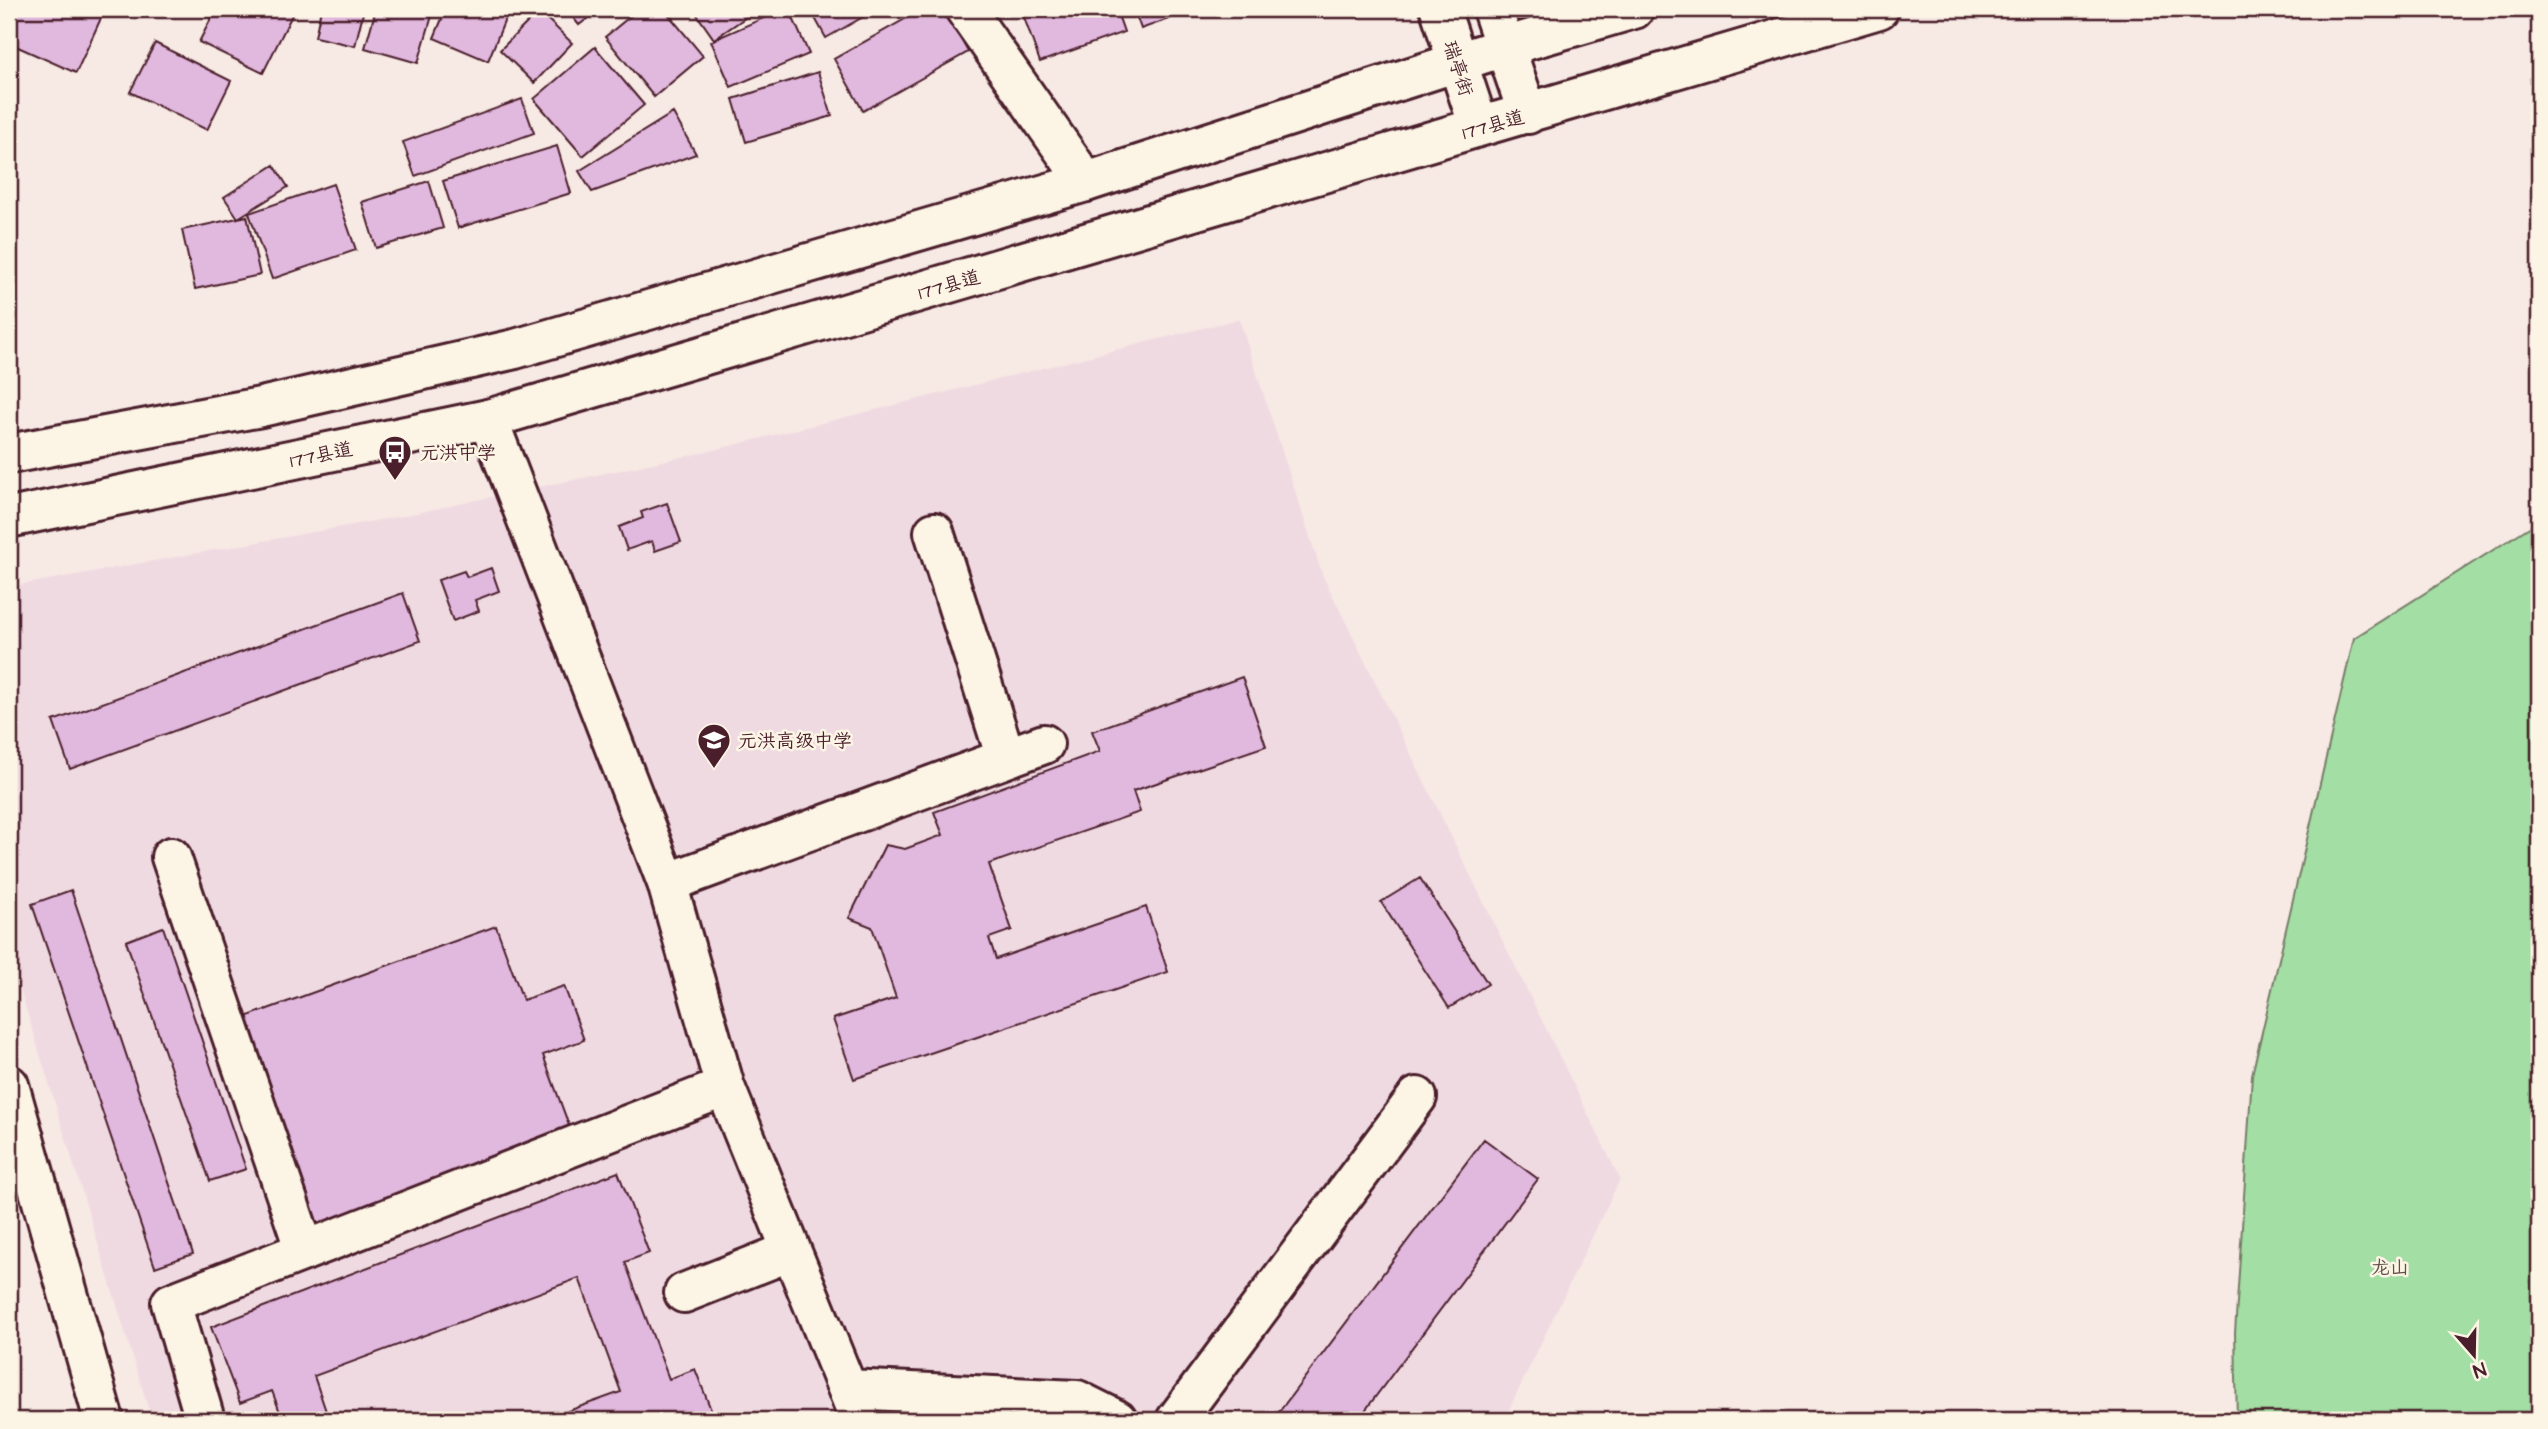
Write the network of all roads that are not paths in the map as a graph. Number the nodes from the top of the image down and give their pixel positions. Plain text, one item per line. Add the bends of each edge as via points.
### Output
1 (965, 9) edge
2 (1440, 9) edge
3 (1492, 9) edge
4 (1634, 9) edge
5 (1879, 9) edge
6 (1504, 47) junction
7 (1457, 62) junction
8 (1528, 114) junction
9 (1479, 128) junction
10 (1086, 182) junction
11 (488, 419) junction
12 (9, 454) edge
13 (9, 518) edge
14 (934, 532) dead end
15 (1044, 744) dead end
16 (1006, 758) junction
17 (171, 857) dead end
18 (667, 883) junction
19 (9, 1086) edge
20 (726, 1087) junction
21 (1417, 1097) dead end
22 (305, 1251) junction
23 (792, 1251) junction
24 (684, 1293) dead end
25 (854, 1405) edge
26 (104, 1420) edge
27 (205, 1420) edge
28 (1117, 1420) edge
29 (1176, 1420) edge

1 - 10 street
2 - 7 street, 瑞亭街
3 - 6 street
4 - 6 street
5 - 8 street, 177县道
6 - 7 street
6 - 8 street
7 - 9 street, 瑞亭街
7 - 10 street
8 - 9 street, 177县道
9 - 11 street, 177县道
10 - 12 street via 515,349 261,407
11 - 13 street, 177县道
11 - 18 street
14 - 16 street
15 - 16 street
16 - 18 street
17 - 22 street
18 - 20 street
19 - 26 street
20 - 22 street
20 - 23 street
21 - 29 street
22 - 27 street via 171,1303
23 - 24 street
23 - 25 street
25 - 28 street via 1077,1400

